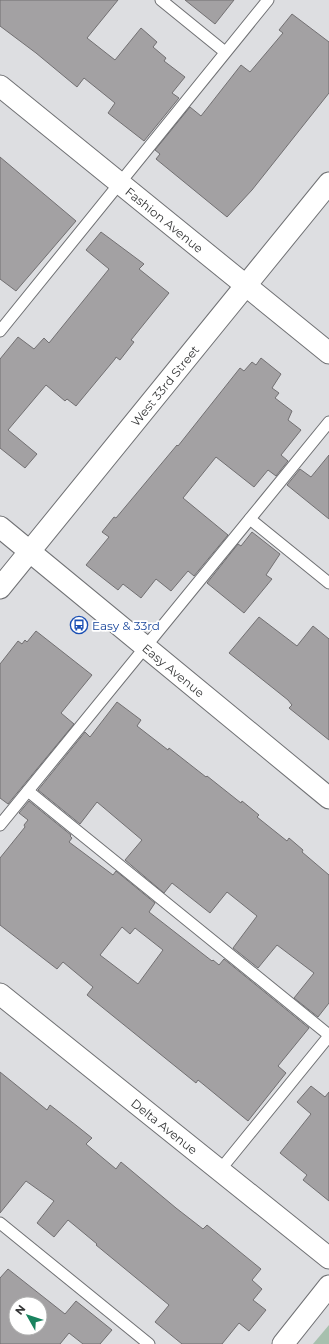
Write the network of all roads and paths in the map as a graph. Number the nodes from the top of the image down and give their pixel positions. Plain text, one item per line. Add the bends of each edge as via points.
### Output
1 (161, 0) edge
2 (268, 0) edge
3 (225, 52) junction
4 (0, 86) edge
5 (329, 182) edge
6 (119, 183) junction
7 (245, 286) junction
8 (2, 324) edge
9 (329, 353) edge
10 (329, 422) edge
11 (250, 519) junction
12 (0, 527) edge
13 (30, 551) junction
14 (329, 584) edge
15 (0, 588) edge
16 (146, 647) junction
17 (28, 791) junction
18 (329, 798) edge
19 (0, 825) edge
20 (0, 994) edge
21 (329, 1036) edge
22 (220, 1170) junction
23 (0, 1223) edge
24 (329, 1258) edge
25 (329, 1286) edge
26 (149, 1344) edge
27 (283, 1344) edge

1 - 3 lane
2 - 3 lane
3 - 6 lane
4 - 6 street, Fashion Avenue
5 - 7 street, West 33rd Street
6 - 7 street, Fashion Avenue
6 - 8 lane
7 - 9 street, Fashion Avenue
7 - 13 street, West 33rd Street
10 - 11 lane
11 - 14 lane
11 - 16 lane
12 - 13 street, Easy Avenue
13 - 15 street, West 33rd Street
13 - 16 street, Easy Avenue
16 - 17 lane
16 - 18 street, Easy Avenue
17 - 19 lane
17 - 21 lane
20 - 22 street, Delta Avenue
21 - 22 lane
22 - 24 street, Delta Avenue
23 - 26 lane
25 - 27 street

